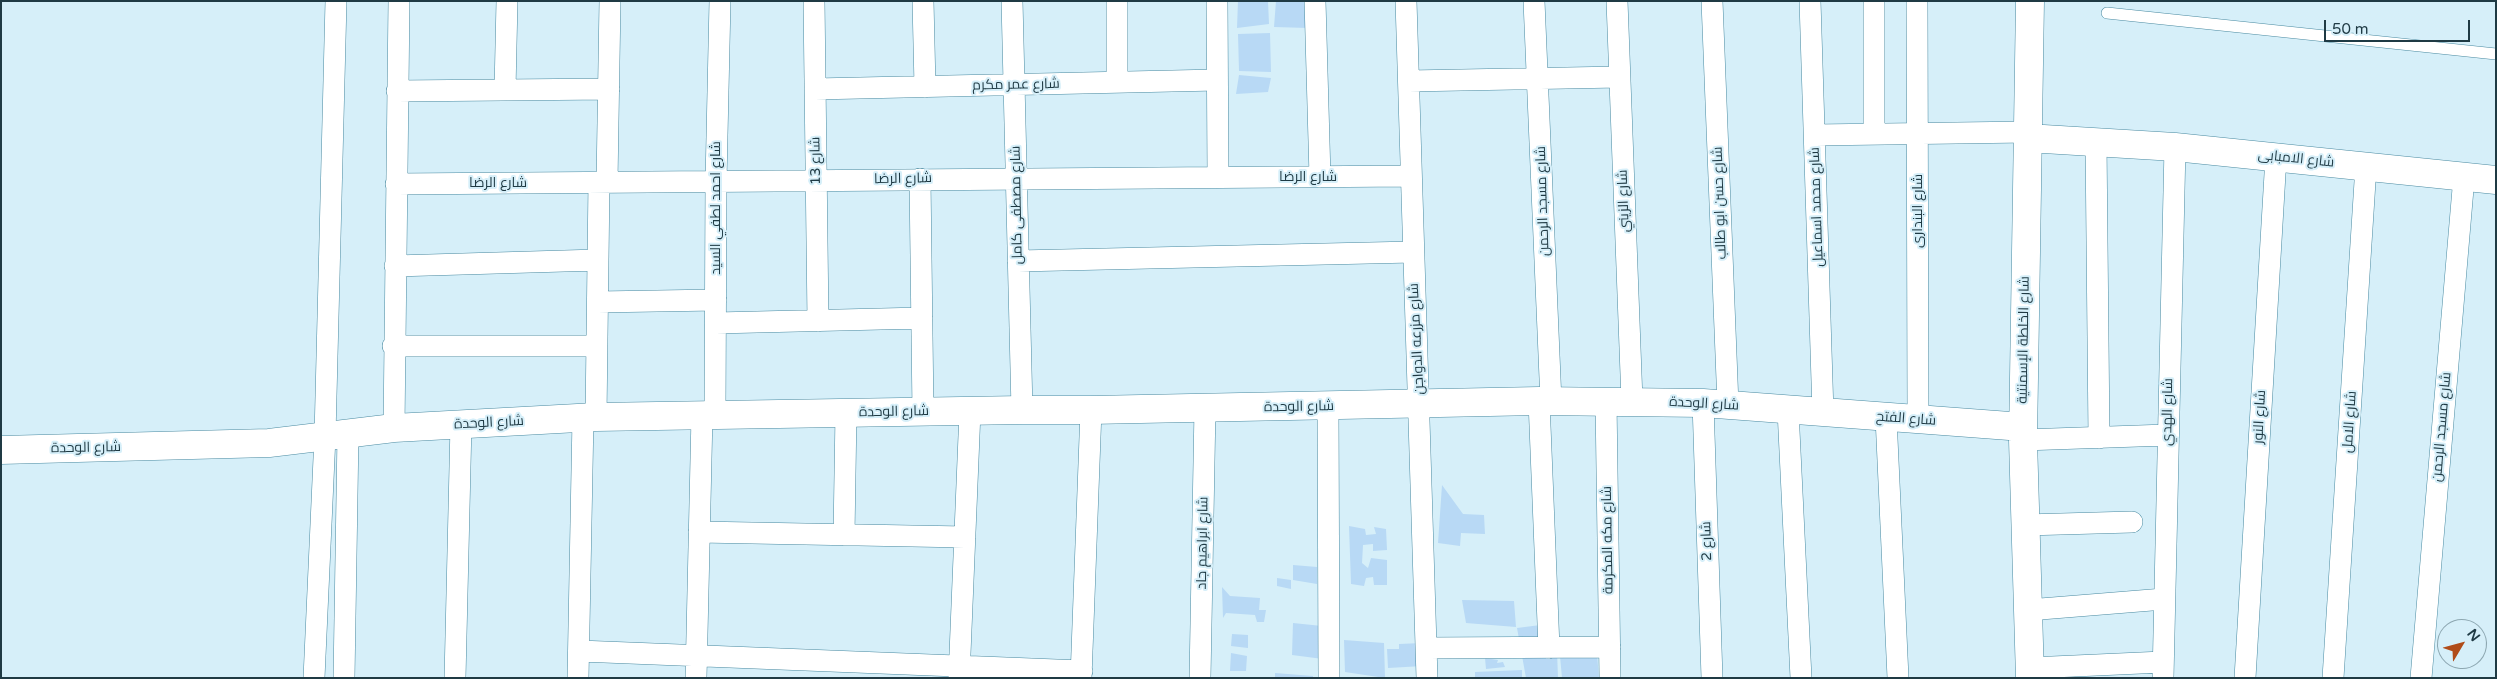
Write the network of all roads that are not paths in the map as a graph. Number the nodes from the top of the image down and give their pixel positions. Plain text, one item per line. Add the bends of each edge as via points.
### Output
1 (336, 1) edge
2 (399, 1) edge
3 (507, 1) edge
4 (610, 1) edge
5 (720, 1) edge
6 (814, 1) edge
7 (923, 1) edge
8 (1012, 1) edge
9 (1117, 1) edge
10 (1217, 1) edge
11 (1315, 1) edge
12 (1406, 1) edge
13 (1534, 1) edge
14 (1617, 1) edge
15 (1712, 1) edge
16 (1810, 1) edge
17 (1874, 1) edge
18 (1917, 1) edge
19 (2030, 1) edge
20 (2107, 13) dead end
21 (2496, 54) edge
22 (1619, 77) junction
23 (1538, 78) junction
24 (1217, 80) junction
25 (1409, 81) junction
26 (1117, 82) junction
27 (1014, 85) junction
28 (925, 87) junction
29 (815, 89) junction
30 (505, 90) junction
31 (609, 90) junction
32 (397, 91) junction
33 (1874, 134) junction
34 (1918, 134) junction
35 (2027, 135) junction
36 (1815, 136) junction
37 (2096, 142) junction
38 (2174, 147) junction
39 (2276, 157) junction
40 (2366, 166) junction
41 (1410, 176) junction
42 (2464, 176) junction
43 (1218, 177) junction
44 (1320, 177) junction
45 (1016, 178) junction
46 (920, 179) junction
47 (816, 180) junction
48 (2496, 180) edge
49 (716, 181) junction
50 (603, 182) junction
51 (396, 184) junction
52 (1413, 252) junction
53 (598, 260) junction
54 (1018, 261) junction
55 (395, 266) junction
56 (716, 300) junction
57 (598, 302) junction
58 (922, 318) junction
59 (818, 320) junction
60 (716, 323) junction
61 (393, 346) junction
62 (598, 346) junction
63 (1619, 401) junction
64 (1545, 402) junction
65 (1420, 404) junction
66 (1715, 404) junction
67 (1328, 406) junction
68 (1206, 408) junction
69 (1022, 410) junction
70 (1091, 410) junction
71 (1788, 410) junction
72 (970, 411) junction
73 (923, 412) junction
74 (846, 413) junction
75 (1824, 413) junction
76 (708, 414) junction
77 (590, 417) junction
78 (1886, 417) junction
79 (1918, 420) junction
80 (461, 424) junction
81 (394, 428) junction
82 (2023, 434) junction
83 (336, 435) junction
84 (2167, 435) junction
85 (2099, 438) junction
86 (1, 450) edge
87 (2132, 522) dead end
88 (2025, 525) junction
89 (699, 532) junction
90 (844, 535) junction
91 (965, 537) junction
92 (2164, 599) junction
93 (2028, 610) junction
94 (1610, 647) junction
95 (1426, 648) junction
96 (1549, 648) junction
97 (579, 651) junction
98 (696, 656) junction
99 (2163, 670) edge
100 (959, 672) edge
101 (2030, 673) edge
102 (1081, 674) edge
103 (314, 678) edge
104 (344, 678) edge
105 (455, 678) edge
106 (578, 678) edge
107 (696, 678) edge
108 (1200, 678) edge
109 (1329, 678) edge
110 (1427, 678) edge
111 (1610, 678) edge
112 (1712, 678) edge
113 (1801, 678) edge
114 (1898, 678) edge
115 (2244, 678) edge
116 (2333, 678) edge
117 (2421, 678) edge

1 - 83 street
2 - 32 street
3 - 30 street
4 - 31 street
5 - 49 street, شارع احمد لطفي السيد
6 - 29 street, شارع 13
7 - 28 street
8 - 27 street, شارع مصطفى كامل
9 - 26 street
10 - 24 street
11 - 44 street
12 - 25 street, شارع مزرعه الدواجن
13 - 23 street, شارع مسجد الرحمن
14 - 22 street, شارع الزيني
15 - 66 street, شارع حسن ابو طالب
16 - 36 street, شارع محمد اسماعيل
17 - 33 street
18 - 34 street, شارع البندارى
19 - 35 street, شارع الخلطة الإسمنتية
20 - 21 lane
22 - 23 street
22 - 63 street, شارع الزيني
23 - 25 street
23 - 64 street, شارع مسجد الرحمن
24 - 26 street, شارع عمر مكرم
24 - 43 street
25 - 41 street, شارع مزرعه الدواجن
26 - 27 street, شارع عمر مكرم
27 - 28 street, شارع عمر مكرم
27 - 45 street, شارع مصطفى كامل
28 - 29 street, شارع عمر مكرم
29 - 47 street, شارع 13
30 - 31 street
30 - 32 street
31 - 50 street
32 - 51 street
33 - 34 street
33 - 36 street
34 - 35 street
34 - 79 street, شارع البندارى
35 - 37 street, شارع الامبابى
35 - 82 street, شارع الخلطة الإسمنتية
36 - 75 street, شارع محمد اسماعيل
37 - 38 street, شارع الامبابى
37 - 85 street
38 - 39 street, شارع الامبابى
38 - 84 street, شارع الهدي
39 - 40 street, شارع الامبابى
39 - 115 street, شارع النور
40 - 42 street, شارع الامبابى
40 - 116 street, شارع الامل
41 - 44 street, شارع الرضا
41 - 52 street, شارع مزرعه الدواجن
42 - 48 street, شارع الامبابى
42 - 117 street, شارع مسجد الرحمن
43 - 44 street, شارع الرضا
43 - 45 street, شارع الرضا
45 - 46 street, شارع الرضا
45 - 54 street, شارع مصطفى كامل
46 - 47 street, شارع الرضا
46 - 58 street
47 - 49 street, شارع الرضا
47 - 59 street, شارع 13
49 - 50 street, شارع الرضا
49 - 56 street, شارع احمد لطفي السيد
50 - 51 street, شارع الرضا
50 - 53 street
51 - 55 street
52 - 54 street
52 - 65 street, شارع مزرعه الدواجن
53 - 55 street
53 - 57 street
54 - 69 street, شارع مصطفى كامل
55 - 61 street
56 - 57 street
56 - 60 street, شارع احمد لطفي السيد
57 - 62 street
58 - 59 street
58 - 73 street
59 - 60 street
60 - 76 street, شارع احمد لطفي السيد
61 - 62 street
61 - 81 street
62 - 77 street
63 - 64 street, شارع الوحدة
63 - 66 street, شارع الوحدة
63 - 94 street, شارع مكه المكرمة
64 - 65 street, شارع الوحدة
64 - 96 street, شارع مسجد الرحمن
65 - 67 street, شارع الوحدة
65 - 95 street, شارع مزرعه الدواجن
66 - 71 street, شارع الوحدة
66 - 112 street, شارع 2
67 - 68 street, شارع الوحدة
67 - 109 street
68 - 70 street, شارع الوحدة
68 - 108 street, شارع ابراهيم جاد
69 - 70 street, شارع الوحدة
69 - 72 street, شارع الوحدة
70 - 102 street
71 - 75 street, شارع الفتح
71 - 113 street
72 - 73 street, شارع الوحدة
72 - 91 street
73 - 74 street, شارع الوحدة
74 - 76 street, شارع الوحدة
74 - 90 street
75 - 78 street, شارع الفتح
76 - 77 street, شارع الوحدة
76 - 89 street, شارع احمد لطفي السيد
77 - 80 street, شارع الوحدة
77 - 97 street
78 - 79 street, شارع الفتح
78 - 114 street
79 - 82 street, شارع الفتح
80 - 81 street, شارع الوحدة
80 - 105 street
81 - 83 street, شارع الوحدة
82 - 85 street
82 - 88 street, شارع الخلطة الإسمنتية
83 - 86 street, شارع الوحدة via 237,444
83 - 103 street
83 - 104 street
84 - 85 street
84 - 92 street, شارع الهدي
87 - 88 street
88 - 93 street, شارع الخلطة الإسمنتية
89 - 90 street
89 - 98 street, شارع احمد لطفي السيد
90 - 91 street
91 - 100 street
92 - 93 street
92 - 99 street, شارع الهدي
93 - 101 street, شارع الخلطة الإسمنتية
94 - 96 street
94 - 111 street, شارع مكه المكرمة
95 - 96 street
95 - 110 street, شارع مزرعه الدواجن
97 - 98 street
97 - 106 street
98 - 100 street
98 - 107 street, شارع احمد لطفي السيد
99 - 101 street
100 - 102 street

